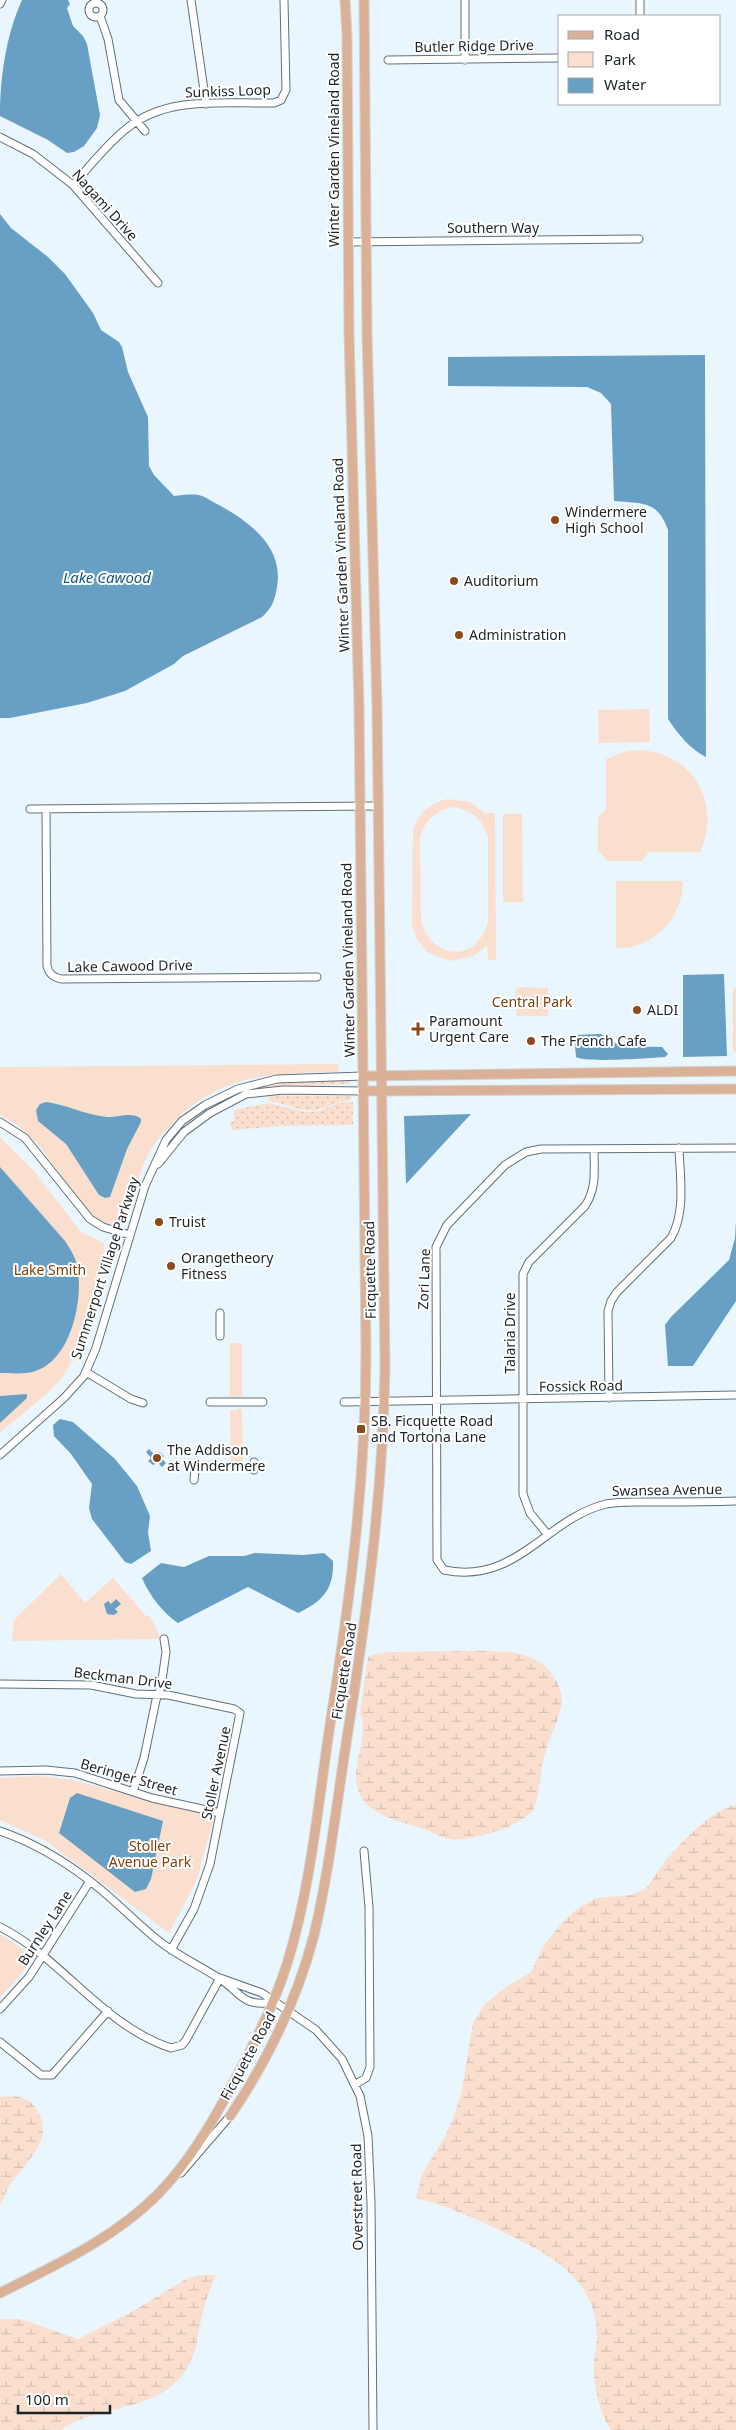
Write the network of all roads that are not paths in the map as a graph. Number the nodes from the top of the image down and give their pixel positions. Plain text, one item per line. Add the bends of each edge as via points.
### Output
1 (2, 0) edge
2 (192, 0) edge
3 (284, 0) edge
4 (345, 0) edge
5 (364, 0) edge
6 (465, 0) edge
7 (640, 0) edge
8 (91, 2) edge
9 (104, 2) edge
10 (0, 4) edge
11 (640, 15) edge
12 (100, 16) junction
13 (558, 58) edge
14 (388, 60) dead end
15 (465, 60) junction
16 (206, 104) junction
17 (136, 121) junction
18 (145, 131) dead end
19 (0, 137) edge
20 (73, 185) junction
21 (639, 239) dead end
22 (348, 242) junction
23 (366, 242) junction
24 (158, 283) dead end
25 (351, 422) junction
26 (369, 422) junction
27 (360, 806) junction
28 (378, 806) junction
29 (30, 809) dead end
30 (46, 809) junction
31 (317, 976) dead end
32 (736, 1071) edge
33 (363, 1076) junction
34 (381, 1077) junction
35 (736, 1089) edge
36 (364, 1091) junction
37 (382, 1091) junction
38 (205, 1105) junction
39 (210, 1113) junction
40 (0, 1122) edge
41 (679, 1148) junction
42 (736, 1148) edge
43 (594, 1149) junction
44 (150, 1173) junction
45 (130, 1235) junction
46 (220, 1313) dead end
47 (220, 1336) dead end
48 (86, 1372) junction
49 (736, 1395) edge
50 (609, 1398) junction
51 (385, 1400) junction
52 (435, 1400) junction
53 (522, 1400) junction
54 (366, 1401) junction
55 (210, 1402) dead end
56 (262, 1402) dead end
57 (344, 1402) dead end
58 (143, 1404) dead end
59 (0, 1455) edge
60 (254, 1462) dead end
61 (194, 1470) dead end
62 (254, 1470) dead end
63 (194, 1480) dead end
64 (736, 1501) edge
65 (548, 1535) junction
66 (439, 1565) joint
67 (164, 1639) dead end
68 (0, 1684) edge
69 (158, 1694) junction
70 (240, 1713) joint
71 (0, 1771) edge
72 (133, 1792) junction
73 (220, 1813) junction
74 (0, 1831) edge
75 (364, 1851) dead end
76 (90, 1881) junction
77 (0, 1927) edge
78 (172, 1950) junction
79 (42, 1956) junction
80 (220, 1978) junction
81 (273, 2002) junction
82 (0, 2009) edge
83 (289, 2010) junction
84 (108, 2011) junction
85 (0, 2042) edge
86 (356, 2084) junction
87 (230, 2116) joint
88 (149, 2203) junction
89 (0, 2293) edge
90 (373, 2430) edge

1 - 10 street
2 - 16 street
3 - 16 street, Sunkiss Loop via 284,98 274,103
4 - 22 main road, Winter Garden Vineland Road
5 - 23 main road
6 - 15 street
7 - 11 street
8 - 9 street
8 - 12 street via 90,12
9 - 12 street
12 - 17 street via 110,43 119,100
13 - 15 street, Butler Ridge Drive
14 - 15 street, Butler Ridge Drive
16 - 17 street, Sunkiss Loop via 171,107
17 - 18 street
17 - 20 street, Sunkiss Loop via 113,140
19 - 20 street, Nagami Drive via 40,158
20 - 24 street, Nagami Drive
21 - 23 street, Southern Way
22 - 23 street, Southern Way
22 - 25 main road, Winter Garden Vineland Road
23 - 26 main road
25 - 26 main road
25 - 27 main road, Winter Garden Vineland Road
26 - 28 main road
27 - 28 street
27 - 30 street
27 - 33 main road, Winter Garden Vineland Road
28 - 34 main road
29 - 30 street
30 - 31 street, Lake Cawood Drive via 47,966 54,978
32 - 34 main road
33 - 34 main road, Summerport Village Parkway
33 - 36 main road, Winter Garden Vineland Road
33 - 38 street, Summerport Village Parkway via 278,1079 238,1089
34 - 37 main road
35 - 37 main road
36 - 37 main road
36 - 39 street, Summerport Village Parkway via 283,1090 246,1094
36 - 54 main road, Ficquette Road
37 - 51 main road, Ficquette Road
38 - 39 street
38 - 44 street, Summerport Village Parkway via 182,1121 166,1140
39 - 44 street, Summerport Village Parkway via 184,1132
40 - 45 street via 25,1138 90,1219 103,1227
41 - 42 street, Zori Lane
41 - 43 street, Zori Lane
41 - 50 street via 680,1215 677,1228 617,1292 608,1311
43 - 52 street, Zori Lane via 541,1149 515,1157 440,1236 436,1247
43 - 53 street, Talaria Drive via 592,1195 529,1262 523,1274
44 - 45 street, Summerport Village Parkway
45 - 48 street, Summerport Village Parkway
46 - 47 street
48 - 58 street
48 - 59 street, Summerport Village Parkway via 64,1398
49 - 50 street, Fossick Road
50 - 53 street, Fossick Road
51 - 52 street, Fossick Road
51 - 54 street, Fossick Road
51 - 83 main road, Ficquette Road via 378,1522 364,1631 319,1915 309,1956
52 - 53 street, Fossick Road
52 - 66 street, Zori Lane
53 - 65 street, Talaria Drive via 523,1494 530,1513
54 - 57 street, Fossick Road
54 - 81 main road, Ficquette Road via 360,1518 346,1624 300,1916
55 - 56 street
60 - 62 street
61 - 63 street
64 - 65 street, Swansea Avenue via 608,1504 568,1519
65 - 66 street, Swansea Avenue via 514,1560 496,1567 452,1571
67 - 69 street via 166,1652
68 - 69 street, Beckman Drive via 73,1684 136,1694
69 - 70 street, Beckman Drive via 234,1709
69 - 72 street
70 - 73 street, Stoller Avenue
71 - 72 street, Beringer Street via 63,1772
72 - 73 street, Beringer Street
73 - 78 street, Stoller Avenue via 204,1885
74 - 76 street via 43,1850
75 - 86 street via 369,1907 370,2067 366,2078
76 - 78 street
76 - 79 street, Burnley Lane
77 - 79 street via 27,1942
78 - 80 street
79 - 82 street, Burnley Lane via 29,1977
79 - 84 street
80 - 81 street, Overstreet Road via 262,1993
80 - 81 street via 258,2005
80 - 84 street via 186,2040 178,2047 165,2046
81 - 83 street, Overstreet Road
81 - 88 main road, Ficquette Road via 207,2130 183,2166
83 - 86 street, Overstreet Road via 331,2045
83 - 87 main road, Ficquette Road via 256,2076
84 - 85 street via 52,2074 41,2076
86 - 90 street, Overstreet Road via 368,2136
87 - 88 street, Ficquette Road via 200,2153
88 - 89 main road, Ficquette Road via 88,2247

